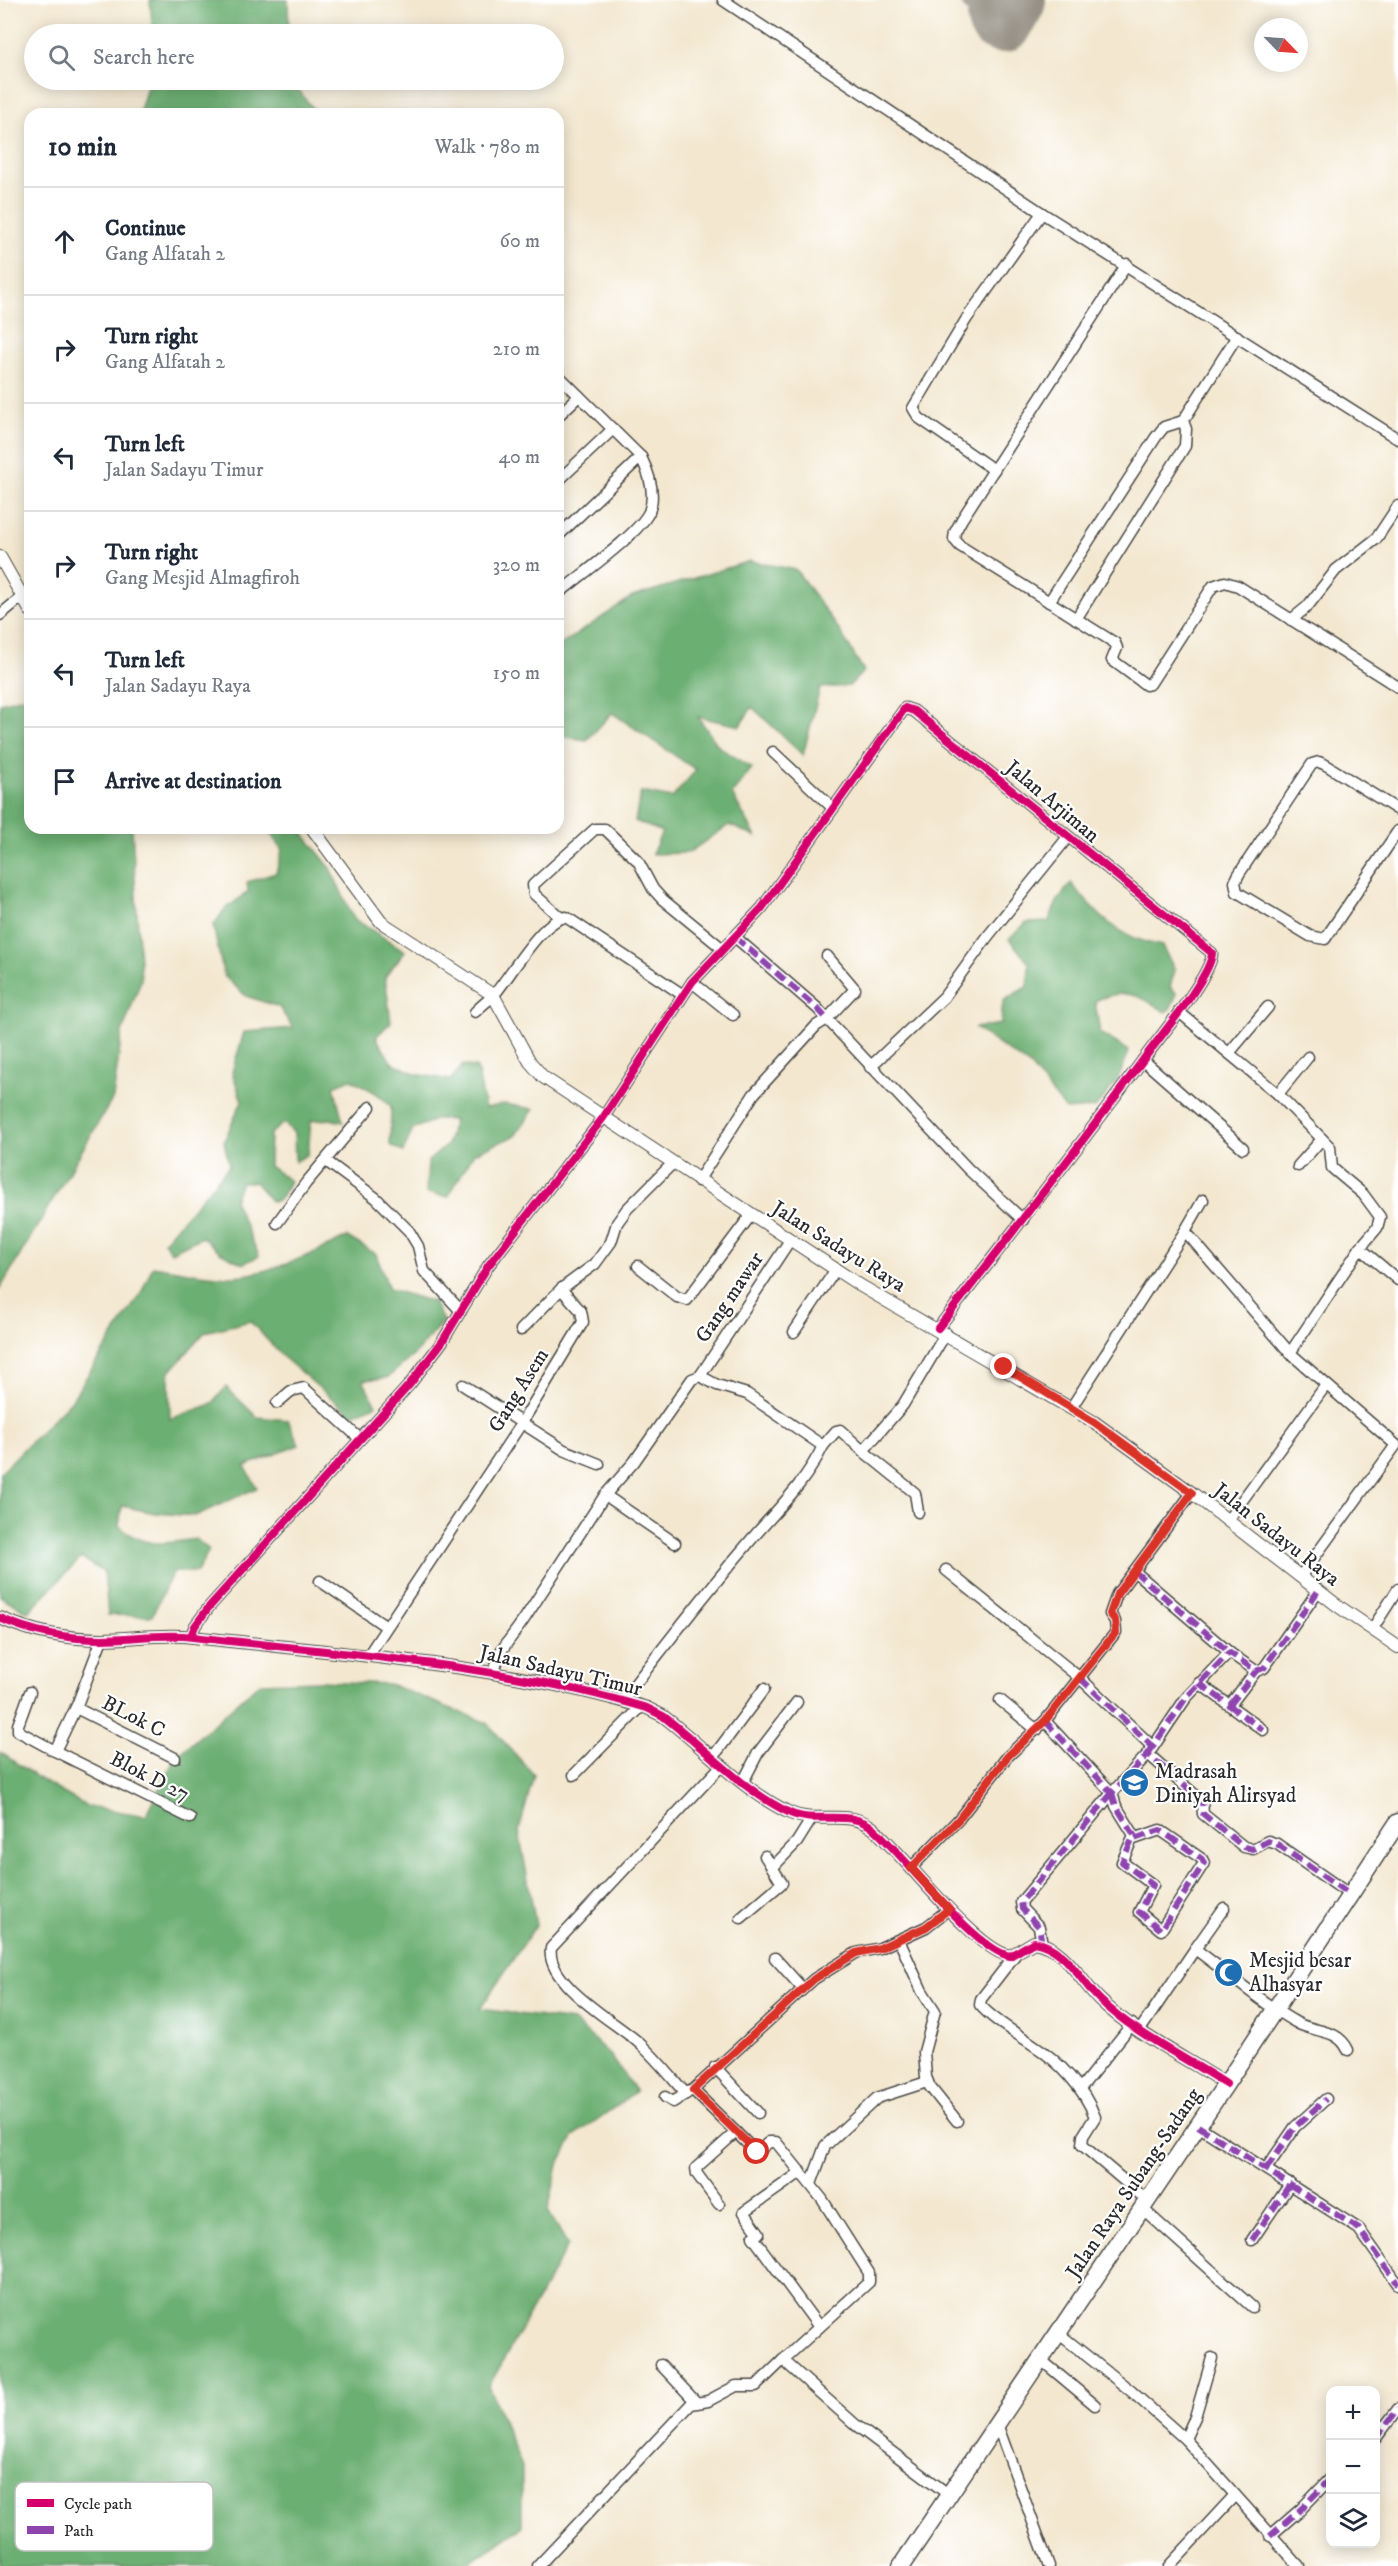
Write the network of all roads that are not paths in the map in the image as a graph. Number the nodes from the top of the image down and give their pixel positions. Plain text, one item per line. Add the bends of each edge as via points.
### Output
1 (723, 0) edge
2 (1042, 213) junction
3 (1126, 264) junction
4 (1237, 336) junction
5 (564, 381) edge
6 (579, 396) junction
7 (564, 410) edge
8 (1183, 421) junction
9 (613, 429) junction
10 (1398, 439) edge
11 (641, 457) junction
12 (994, 470) junction
13 (564, 475) edge
14 (1398, 506) edge
15 (564, 530) edge
16 (0, 557) edge
17 (564, 589) edge
18 (22, 596) junction
19 (24, 600) edge
20 (1049, 602) junction
21 (0, 615) edge
22 (1076, 619) junction
23 (1291, 620) junction
24 (1396, 682) edge
25 (773, 752) dead end
26 (833, 808) junction
27 (1397, 808) edge
28 (1398, 831) edge
29 (316, 834) edge
30 (1068, 837) junction
31 (561, 918) junction
32 (735, 937) junction
33 (723, 949) junction
34 (827, 956) dead end
35 (692, 982) junction
36 (683, 994) junction
37 (493, 995) junction
38 (1268, 1007) dead end
39 (475, 1012) dead end
40 (1179, 1012) junction
41 (733, 1014) dead end
42 (827, 1019) junction
43 (1229, 1053) junction
44 (1308, 1057) dead end
45 (1143, 1060) junction
46 (870, 1066) junction
47 (1278, 1094) junction
48 (370, 1107) dead end
49 (603, 1118) junction
50 (1322, 1139) junction
51 (1243, 1148) dead end
52 (326, 1161) junction
53 (672, 1164) junction
54 (1298, 1166) dead end
55 (698, 1181) junction
56 (1203, 1200) dead end
57 (751, 1215) junction
58 (1023, 1220) junction
59 (277, 1223) dead end
60 (1185, 1231) junction
61 (790, 1240) junction
62 (1360, 1248) junction
63 (638, 1266) dead end
64 (836, 1269) junction
65 (1398, 1280) edge
66 (561, 1290) junction
67 (461, 1311) junction
68 (521, 1330) dead end
69 (942, 1331) junction
70 (794, 1332) dead end
71 (1290, 1353) junction
72 (700, 1376) junction
73 (463, 1385) dead end
74 (1326, 1385) junction
75 (277, 1403) dead end
76 (1071, 1408) junction
77 (521, 1424) junction
78 (359, 1438) junction
79 (1397, 1445) edge
80 (823, 1446) junction
81 (863, 1451) junction
82 (599, 1464) dead end
83 (1192, 1493) junction
84 (605, 1495) junction
85 (918, 1512) dead end
86 (1228, 1520) junction
87 (675, 1543) dead end
88 (946, 1570) dead end
89 (1134, 1571) junction
90 (1300, 1577) junction
91 (320, 1581) dead end
92 (1398, 1589) edge
93 (1318, 1591) junction
94 (0, 1618) edge
95 (386, 1626) junction
96 (1373, 1628) junction
97 (191, 1636) junction
98 (102, 1639) junction
99 (1398, 1647) edge
100 (369, 1653) junction
101 (1230, 1653) junction
102 (494, 1671) junction
103 (1256, 1671) junction
104 (1080, 1678) junction
105 (1199, 1683) junction
106 (764, 1689) dead end
107 (30, 1692) dead end
108 (999, 1700) dead end
109 (622, 1701) junction
110 (797, 1702) dead end
111 (1230, 1705) junction
112 (642, 1706) junction
113 (76, 1708) junction
114 (1041, 1725) junction
115 (1263, 1730) dead end
116 (1150, 1750) junction
117 (55, 1751) junction
118 (175, 1758) dead end
119 (717, 1761) junction
120 (574, 1775) dead end
121 (743, 1782) junction
122 (1112, 1792) junction
123 (190, 1818) dead end
124 (812, 1818) junction
125 (1398, 1822) edge
126 (1134, 1839) junction
127 (765, 1856) dead end
128 (774, 1867) junction
129 (911, 1868) junction
130 (1349, 1894) junction
131 (1224, 1908) dead end
132 (949, 1909) junction
133 (741, 1918) dead end
134 (899, 1940) junction
135 (1042, 1944) junction
136 (1195, 1948) junction
137 (1015, 1955) junction
138 (775, 1958) dead end
139 (802, 1989) junction
140 (1276, 2009) junction
141 (1136, 2027) junction
142 (1348, 2050) dead end
143 (716, 2067) junction
144 (927, 2082) junction
145 (1227, 2084) junction
146 (1080, 2089) junction
147 (690, 2092) junction
148 (664, 2097) dead end
149 (1326, 2098) dead end
150 (759, 2113) dead end
151 (957, 2121) dead end
152 (1198, 2126) junction
153 (736, 2132) junction
154 (1266, 2169) junction
155 (801, 2172) junction
156 (812, 2184) junction
157 (1290, 2184) junction
158 (719, 2204) dead end
159 (1145, 2205) junction
160 (1252, 2240) dead end
161 (1398, 2284) edge
162 (1251, 2307) dead end
163 (819, 2327) junction
164 (1058, 2333) junction
165 (1212, 2358) dead end
166 (1040, 2359) junction
167 (783, 2360) junction
168 (661, 2365) dead end
169 (696, 2402) junction
170 (1095, 2405) dead end
171 (1398, 2409) edge
172 (997, 2424) junction
173 (1380, 2433) edge
174 (1185, 2439) junction
175 (1326, 2483) edge
176 (948, 2494) junction
177 (1234, 2495) junction
178 (1270, 2536) junction
179 (538, 2566) edge
180 (901, 2566) edge
181 (1048, 2566) edge
182 (1169, 2566) edge
183 (1299, 2566) edge

1 - 2 street
2 - 3 street
2 - 12 street via 967,318 913,408 919,418
3 - 4 street
3 - 12 street
4 - 8 street
4 - 10 street
5 - 6 street
6 - 7 street
6 - 9 street
8 - 20 street via 1169,424 1156,437
8 - 22 street via 1185,446
9 - 11 street
9 - 13 street
11 - 15 street
11 - 17 street via 652,494 649,511 639,526
12 - 20 street via 962,519 954,539
14 - 23 street via 1376,539 1336,570 1307,607
16 - 18 street
18 - 19 street
18 - 21 street
20 - 22 street
22 - 23 street via 1115,643 1112,660 1148,685 1218,583 1238,586
23 - 24 street
25 - 26 street
26 - 30 street, Jalan Arjiman via 901,711 909,708
26 - 32 street, Jalan Arjiman via 762,908
27 - 28 street via 1326,765 1312,764 1239,874 1235,887 1237,892 1310,936 1324,939
29 - 37 street, Jalan Sadayu Raya via 381,922
30 - 40 street, Jalan Arjiman via 1212,953 1210,965
30 - 46 street via 944,997
31 - 33 street via 534,894 533,885 595,829 605,829 638,861 662,900
31 - 36 street via 572,919
31 - 37 street via 537,940
32 - 33 street, Jalan Arjiman
32 - 42 street
33 - 35 street, Jalan Arjiman
34 - 42 street via 855,989
35 - 36 street, Jalan Arjiman
35 - 41 street
36 - 49 street, Jalan Arjiman
37 - 39 street
37 - 49 street, Jalan Sadayu Raya via 536,1071
38 - 43 street
40 - 43 street
40 - 45 street, Jalan Arjiman
42 - 46 street
42 - 55 street via 816,1026 754,1094
43 - 47 street
44 - 47 street
45 - 51 street
45 - 58 street, Jalan Arjiman
46 - 58 street via 968,1169
47 - 50 street
48 - 52 street
49 - 53 street, Jalan Sadayu Raya
49 - 67 street, Jalan Arjiman via 488,1266
50 - 54 street
50 - 62 street via 1332,1151 1332,1168 1363,1194 1380,1216 1377,1227
52 - 59 street
52 - 67 street via 376,1198 409,1231 418,1246 424,1271
53 - 55 street, Jalan Sadayu Raya
53 - 66 street via 627,1209 595,1264
55 - 57 street, Jalan Sadayu Raya
56 - 60 street
57 - 61 street, Jalan Sadayu Raya
57 - 63 street via 687,1300 677,1297
58 - 69 street, Jalan Arjiman
60 - 71 street
60 - 76 street
61 - 64 street, Jalan Sadayu Raya
61 - 72 street, Gang mawar
62 - 65 street
62 - 71 street
64 - 69 street, Jalan Sadayu Raya
64 - 70 street
66 - 68 street
66 - 77 street, Gang Asem via 581,1311 583,1322
67 - 78 street, Jalan Arjiman via 410,1384
69 - 76 street, Jalan Sadayu Raya
69 - 81 street, Jalan Arjiman via 903,1405
71 - 74 street
72 - 80 street via 747,1394
72 - 84 street, Gang mawar via 692,1379 634,1462
73 - 77 street
74 - 79 street
74 - 86 street
75 - 78 street via 291,1391 304,1388
76 - 83 street, Jalan Sadayu Raya
77 - 82 street via 564,1450
77 - 95 street, Gang Asem
78 - 97 street, Jalan Arjiman via 209,1607
79 - 90 street
80 - 81 street via 840,1430
80 - 109 street via 791,1497 710,1588
81 - 85 street via 915,1493
83 - 86 street, Jalan Sadayu Raya
83 - 89 street
84 - 87 street
84 - 102 street, Gang mawar via 508,1640
86 - 90 street, Jalan Sadayu Raya
88 - 104 street
89 - 101 street
89 - 104 street via 1110,1607 1116,1632
90 - 93 street, Jalan Sadayu Raya
91 - 95 street
92 - 96 street
93 - 96 street, Jalan Sadayu Raya
93 - 103 street via 1264,1668
94 - 98 street, Jalan Sadayu Timur via 51,1634
95 - 100 street, Gang Asem
96 - 99 street, Jalan Sadayu Raya
97 - 98 street, Jalan Sadayu Timur
97 - 100 street, Jalan Sadayu Timur
98 - 113 street
100 - 102 street, Jalan Sadayu Timur
101 - 103 street
101 - 105 street
102 - 109 street, Jalan Sadayu Timur
103 - 111 street
104 - 114 street
104 - 116 street
105 - 111 street
105 - 116 street
106 - 119 street
107 - 117 street, Blok D 27 via 18,1725 20,1732
108 - 114 street
109 - 112 street, Jalan Sadayu Timur
110 - 121 street via 758,1753
111 - 115 street
112 - 119 street, Jalan Sadayu Timur via 663,1716
112 - 120 street
113 - 117 street
113 - 118 street, BLok C
114 - 122 street
114 - 129 street via 1007,1757 958,1820
116 - 122 street
116 - 130 street via 1202,1801 1203,1814 1244,1847 1253,1849 1268,1840 1277,1844
117 - 123 street, Blok D 27
119 - 121 street, Jalan Sadayu Timur
119 - 147 street via 551,1948 550,1955 556,1969 583,2002 640,2044
121 - 124 street, Jalan Sadayu Timur via 777,1807
122 - 126 street
122 - 135 street via 1021,1902 1022,1909 1039,1927
124 - 128 street
124 - 129 street, Jalan Sadayu Timur via 862,1821 875,1829
125 - 130 main road, Jalan Raya Subang-Sadang
126 - 126 street via 1122,1862 1152,1883 1138,1910 1161,1930 1204,1863 1160,1830
127 - 128 street
128 - 133 street via 781,1885
129 - 132 street, Jalan Sadayu Timur
130 - 140 main road, Jalan Raya Subang-Sadang
131 - 136 street
132 - 134 street via 926,1927
132 - 137 street, Jalan Sadayu Timur via 998,1952
134 - 139 street via 856,1953
134 - 144 street via 935,2011 924,2052
135 - 137 street via 1028,1945
135 - 141 street via 1076,1970 1100,2000
136 - 140 street
136 - 141 street
137 - 146 street via 980,2004 1036,2046
138 - 139 street
139 - 143 street
140 - 142 street via 1298,2024 1333,2034
140 - 145 main road, Jalan Raya Subang-Sadang
141 - 145 street
141 - 146 street
143 - 147 street
143 - 150 street
144 - 151 street
144 - 156 street via 877,2098 825,2146
145 - 152 main road, Jalan Raya Subang-Sadang
146 - 159 street via 1095,2117 1082,2145
147 - 148 street via 674,2102
147 - 153 street
149 - 154 street via 1295,2127
152 - 154 street
152 - 159 main road, Jalan Raya Subang-Sadang
153 - 155 street via 757,2152 769,2142 776,2142
153 - 158 street via 696,2168
154 - 157 street
155 - 156 street
155 - 163 street via 744,2212 759,2233 753,2237
156 - 163 street via 870,2277 851,2300
157 - 160 street
157 - 161 street via 1365,2235
159 - 162 street
159 - 164 main road, Jalan Raya Subang-Sadang
163 - 167 street
164 - 166 main road, Jalan Raya Subang-Sadang
164 - 174 street
165 - 174 street via 1196,2417
166 - 170 street
166 - 172 main road, Jalan Raya Subang-Sadang
167 - 169 street via 756,2386 736,2386 708,2401
167 - 176 street via 857,2426
168 - 169 street
169 - 179 street via 685,2409
171 - 173 street
172 - 176 main road, Jalan Raya Subang-Sadang
172 - 181 street
174 - 177 street
175 - 178 street
176 - 180 main road, Jalan Raya Subang-Sadang
177 - 178 street
177 - 182 street
178 - 183 street

